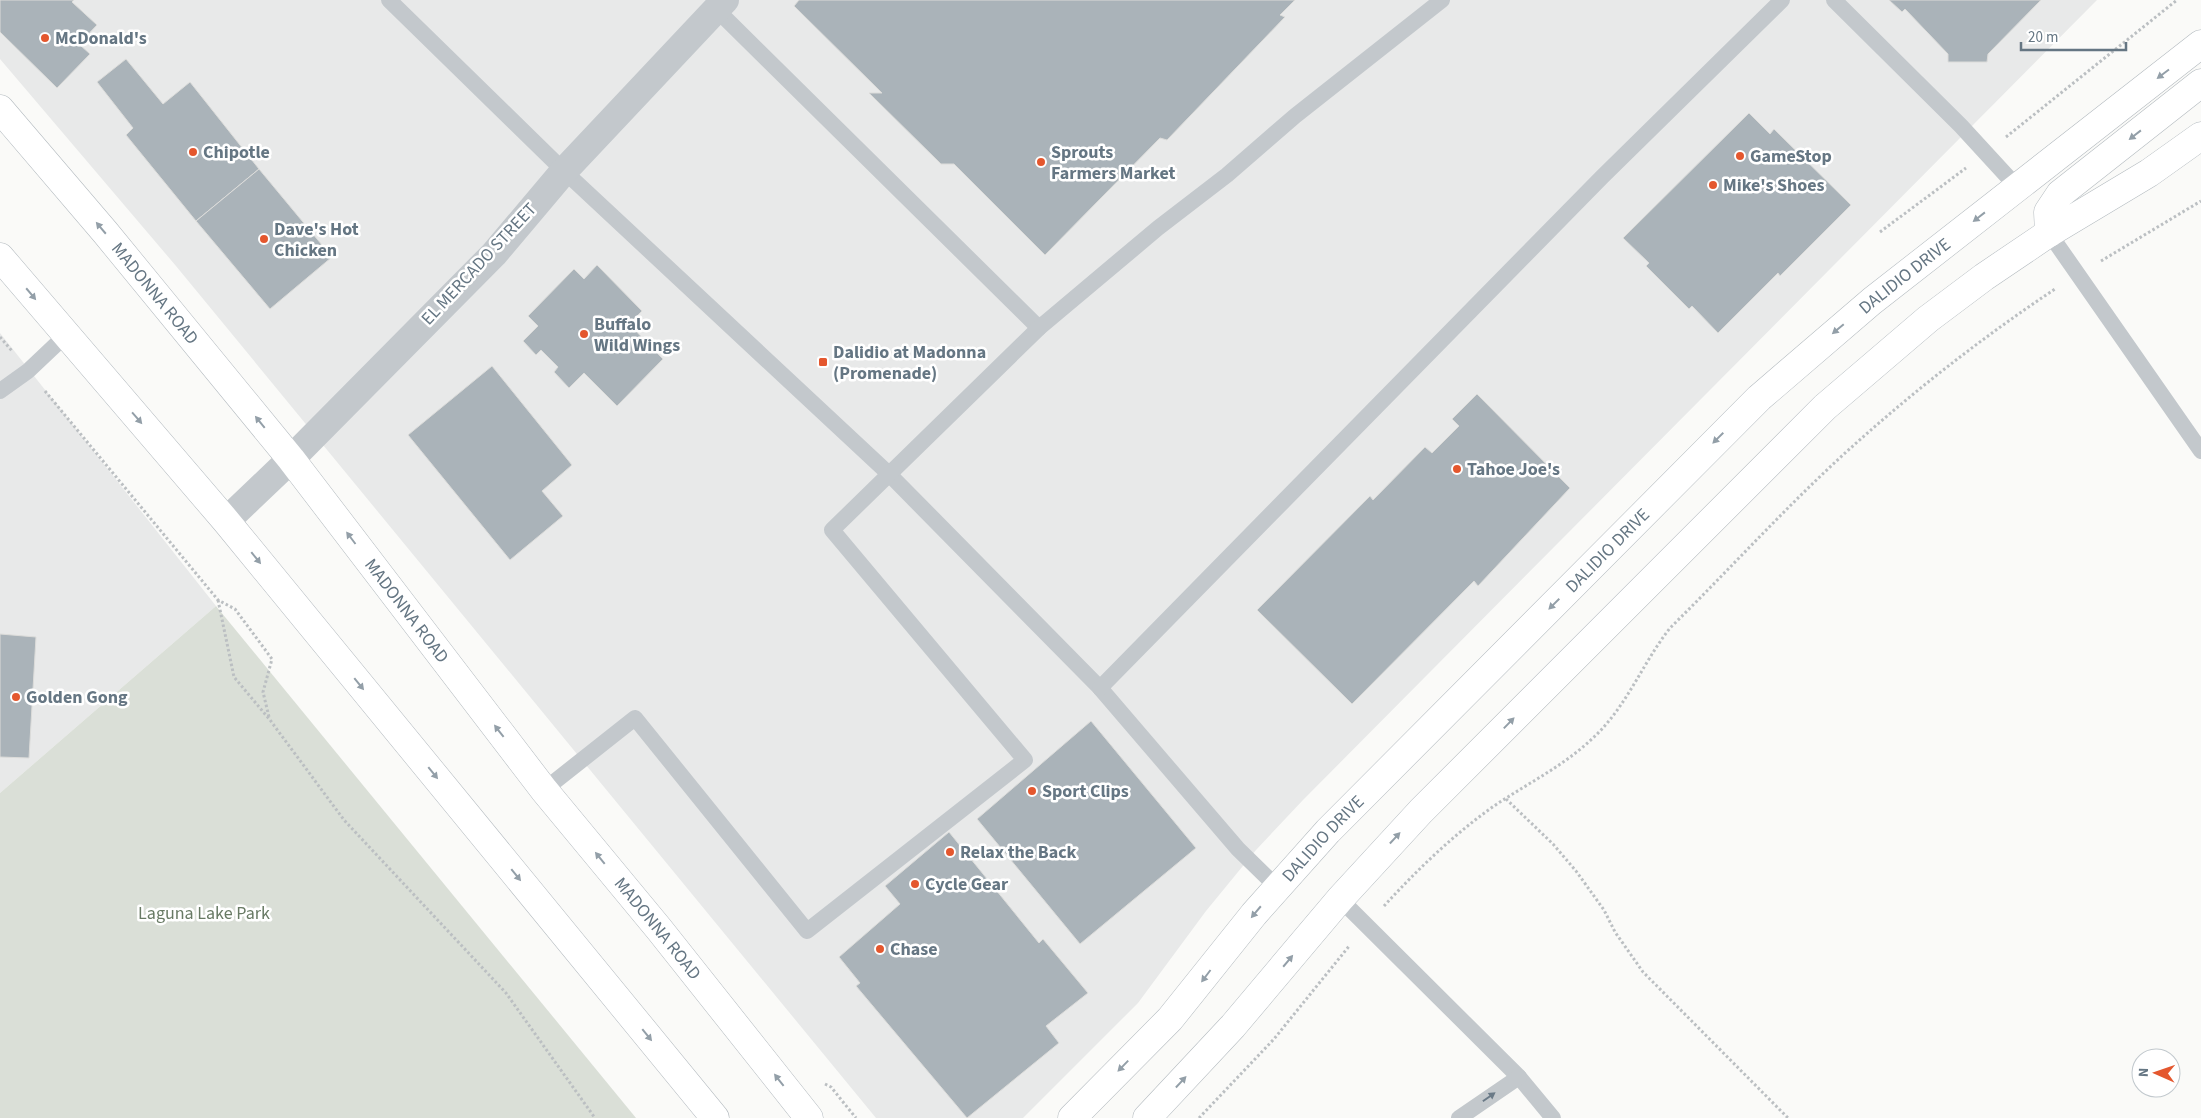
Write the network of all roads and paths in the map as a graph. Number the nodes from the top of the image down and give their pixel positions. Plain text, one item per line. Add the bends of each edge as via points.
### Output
1 (389, 0) edge
2 (1442, 0) edge
3 (1782, 0) edge
4 (1834, 0) edge
5 (2177, 0) edge
6 (720, 5) edge
7 (2201, 44) edge
8 (2201, 83) edge
9 (0, 109) edge
10 (2201, 136) edge
11 (1986, 153) junction
12 (564, 171) junction
13 (2017, 187) junction
14 (2201, 201) edge
15 (1880, 232) dead end
16 (2049, 233) junction
17 (0, 257) edge
18 (2078, 275) junction
19 (1038, 328) junction
20 (65, 336) junction
21 (0, 337) edge
22 (28, 370) junction
23 (0, 391) edge
24 (2201, 451) edge
25 (290, 459) junction
26 (889, 474) junction
27 (226, 520) junction
28 (218, 600) junction
29 (1100, 688) junction
30 (270, 720) junction
31 (544, 790) junction
32 (1506, 799) junction
33 (1277, 887) junction
34 (1340, 899) junction
35 (1367, 925) junction
36 (1519, 1077) junction
37 (831, 1087) dead end
38 (595, 1118) edge
39 (715, 1118) edge
40 (809, 1118) edge
41 (856, 1118) edge
42 (1072, 1118) edge
43 (1147, 1118) edge
44 (1199, 1118) edge
45 (1459, 1118) edge
46 (1553, 1118) edge
47 (1788, 1118) edge

1 - 12 lane
2 - 19 lane via 1295,116
3 - 29 lane via 1602,177
4 - 11 lane
5 - 11 path
6 - 12 street, EL MERCADO STREET
6 - 19 lane
7 -> 13 street, DALIDIO DRIVE
8 -> 16 street via 2060,194 2048,212
25 -> 9 street, MADONNA ROAD via 112,240
10 - 16 street via 2149,173
11 - 13 lane
11 - 15 path
12 - 25 street, EL MERCADO STREET via 494,254
12 - 26 lane
13 -> 33 street, DALIDIO DRIVE via 1865,307 1759,398 1328,831
14 - 18 path
16 - 18 lane
34 -> 16 street via 1421,811 1825,406 1928,318
17 -> 20 street
18 - 24 lane
18 - 32 path via 1978,343 1886,416 1843,455 1670,628 1611,720 1574,755
19 - 26 lane
20 - 22 lane
20 -> 27 street
21 - 22 path
22 - 23 lane
22 - 28 path
25 - 27 street, EL MERCADO STREET
31 -> 25 street, MADONNA ROAD
26 - 29 lane
26 - 31 lane via 832,530 1025,760 807,931 635,718
27 -> 39 street
28 - 30 path via 234,677
28 - 30 path via 235,609 272,659 263,692
29 - 33 lane via 1238,849
30 - 38 path via 344,820 506,993
40 -> 31 street, MADONNA ROAD
32 - 35 path via 1446,844
32 - 47 path via 1576,871 1643,972
33 -> 42 street, DALIDIO DRIVE via 1170,1019
34 - 35 lane
43 -> 34 street via 1233,1026
35 - 36 lane
35 - 44 path via 1274,1039
45 -> 36 lane
36 - 46 lane
37 - 41 path

